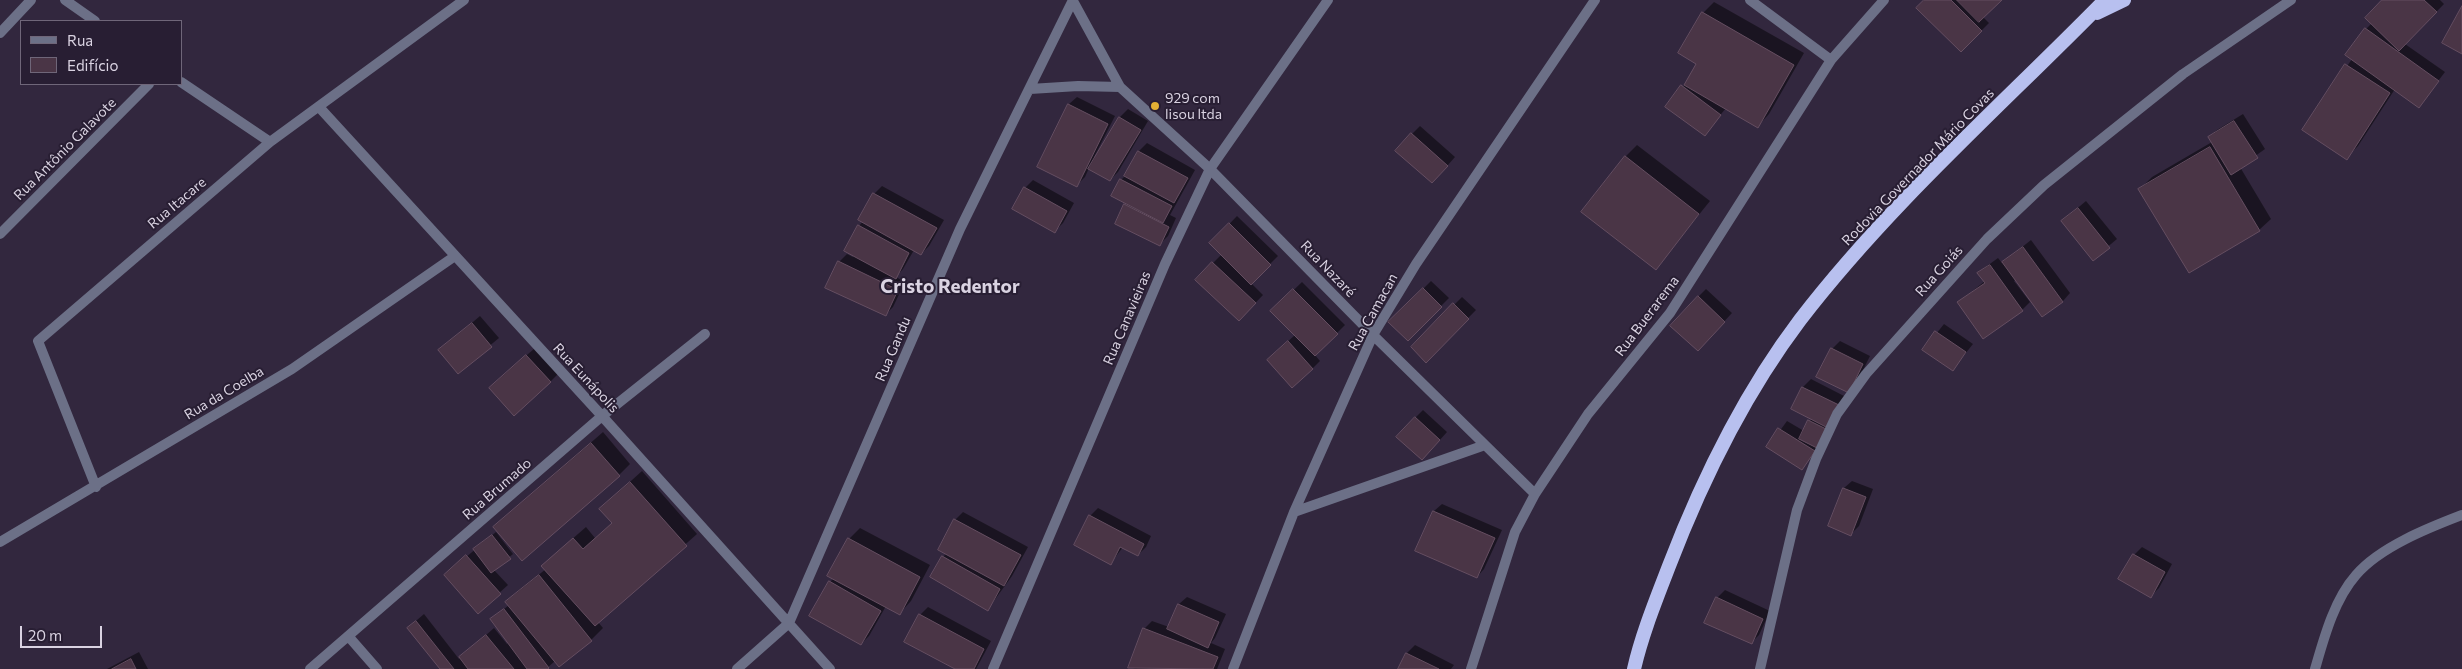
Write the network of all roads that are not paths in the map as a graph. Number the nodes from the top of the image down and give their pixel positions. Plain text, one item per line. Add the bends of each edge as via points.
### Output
1 (31, 0) edge
2 (65, 0) edge
3 (464, 0) edge
4 (1328, 0) edge
5 (1595, 0) edge
6 (1750, 0) edge
7 (1884, 0) edge
8 (2105, 0) edge
9 (2124, 0) edge
10 (2290, 0) edge
11 (1073, 1) edge
12 (2087, 18) junction
13 (93, 20) edge
14 (0, 33) edge
15 (1831, 60) junction
16 (182, 83) edge
17 (148, 85) edge
18 (1120, 87) junction
19 (1030, 89) junction
20 (319, 107) junction
21 (270, 142) junction
22 (1210, 169) junction
23 (0, 234) edge
24 (455, 256) junction
25 (705, 334) dead end
26 (1373, 335) junction
27 (602, 416) junction
28 (1485, 445) junction
29 (96, 487) junction
30 (1535, 494) junction
31 (1294, 512) junction
32 (2462, 515) edge
33 (0, 542) edge
34 (789, 623) junction
35 (349, 637) junction
36 (310, 669) edge
37 (377, 669) edge
38 (737, 669) edge
39 (830, 669) edge
40 (993, 669) edge
41 (1233, 669) edge
42 (1471, 669) edge
43 (1634, 669) edge
44 (1760, 669) edge
45 (2315, 669) edge

1 - 14 street
2 - 13 street
3 - 20 street, Rua Itacare
4 - 22 street, Rua Canavieiras
5 - 26 street, Rua Camacan via 1416,264
6 - 15 street
7 - 15 street, Rua Buerarema
8 - 12 highway, Rodovia Governador Mário Covas
9 - 12 highway
10 - 44 street, Rua Goiás via 2183,74 2044,185 1987,239 1866,374 1837,414 1797,510
11 - 18 street, Rua Nazaré
11 - 19 street, Rua Gandu
12 - 43 highway, Rodovia Governador Mário Covas via 1888,217 1800,321 1730,432 1690,513 1659,591
15 - 30 street, Rua Buerarema via 1670,313 1588,414
16 - 21 street
17 - 23 street, Rua Antônio Galavote
18 - 19 street
18 - 22 street, Rua Nazaré
19 - 34 street, Rua Gandu via 960,230
20 - 21 street, Rua Itacare
20 - 24 street, Rua Eunápolis
21 - 29 street, Rua Itacare via 38,341
22 - 26 street, Rua Nazaré
22 - 40 street, Rua Canavieiras via 1165,264
24 - 27 street, Rua Eunápolis
24 - 29 street, Rua da Coelba via 292,369
25 - 27 street, Rua Brumado
26 - 28 street, Rua Nazaré
26 - 31 street, Rua Camacan
27 - 34 street, Rua Eunápolis
27 - 35 street, Rua Brumado
28 - 30 street, Rua Nazaré
28 - 31 street
29 - 33 street, Rua da Coelba
30 - 42 street, Rua Buerarema via 1515,532
31 - 41 street, Rua Camacan
32 - 45 street via 2390,547 2356,574 2338,604
34 - 38 street, Rua Gandu
34 - 39 street, Rua Eunápolis
35 - 36 street, Rua Brumado
35 - 37 street

